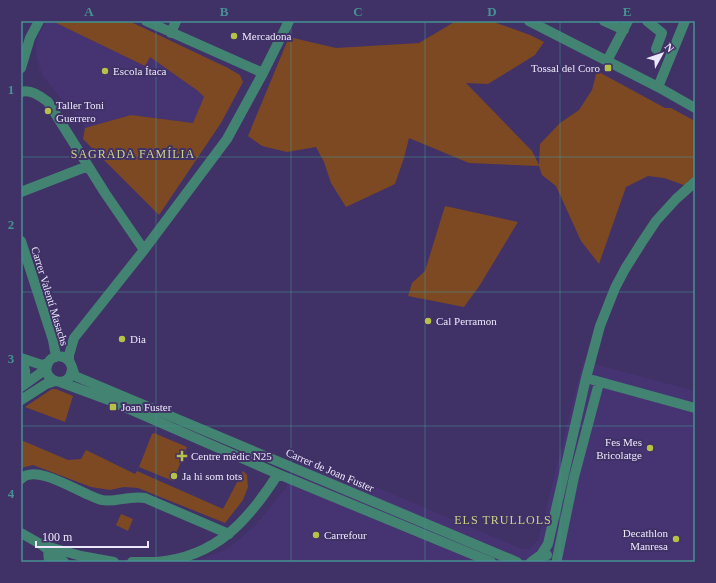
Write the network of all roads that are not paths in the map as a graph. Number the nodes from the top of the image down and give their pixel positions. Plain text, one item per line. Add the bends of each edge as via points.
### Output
1 (39, 21) edge
2 (146, 21) edge
3 (176, 21) edge
4 (288, 21) edge
5 (529, 21) edge
6 (604, 21) edge
7 (647, 21) edge
8 (685, 21) edge
9 (626, 26) edge
10 (171, 33) junction
11 (656, 49) dead end
12 (607, 62) junction
13 (21, 68) edge
14 (263, 74) junction
15 (658, 87) junction
16 (21, 92) edge
17 (695, 108) edge
18 (88, 166) junction
19 (695, 182) edge
20 (21, 192) edge
21 (21, 242) edge
22 (144, 250) junction
23 (21, 358) edge
24 (21, 362) edge
25 (50, 363) junction
26 (71, 365) junction
27 (57, 382) junction
28 (585, 383) junction
29 (599, 383) junction
30 (21, 386) edge
31 (21, 400) edge
32 (695, 408) edge
33 (278, 474) junction
34 (21, 479) edge
35 (21, 534) edge
36 (229, 534) junction
37 (548, 544) junction
38 (45, 547) junction
39 (541, 556) junction
40 (557, 559) edge
41 (49, 562) edge
42 (64, 562) edge
43 (114, 562) edge
44 (132, 562) edge
45 (152, 562) edge
46 (490, 562) edge
47 (517, 562) edge
48 (531, 562) edge

1 - 13 street
2 - 10 street
3 - 10 street
4 - 14 street
5 - 12 street
6 - 9 street
7 - 11 street via 662,33
8 - 15 street
9 - 12 street
10 - 14 street
12 - 15 street
14 - 22 street via 227,139
15 - 17 street
16 - 18 street via 26,90 36,93 48,102
18 - 20 street
18 - 22 street
19 - 28 street via 656,221 626,268 600,326
21 - 25 street, Carrer Valentí Masachs via 53,340
22 - 26 street via 74,338 69,355
23 - 25 street via 42,365
24 - 30 street via 26,373
25 - 26 street via 62,357
25 - 27 street via 48,376
25 - 30 street
26 - 27 street via 72,372 68,379
26 - 47 street, Carrer de Joan Fuster via 75,376
27 - 31 street via 46,384
27 - 33 street, Carrer de Joan Fuster via 106,399
28 - 29 street
28 - 37 street
29 - 32 street
29 - 40 street via 574,477
33 - 36 street via 253,510
33 - 46 street, Carrer de Joan Fuster
34 - 36 street via 28,474 37,474 103,500 134,496 145,498
35 - 38 street
36 - 45 street via 197,553
37 - 39 street
37 - 40 street
38 - 41 street
38 - 42 street
38 - 43 street
39 - 40 street
39 - 48 street
44 - 45 street

